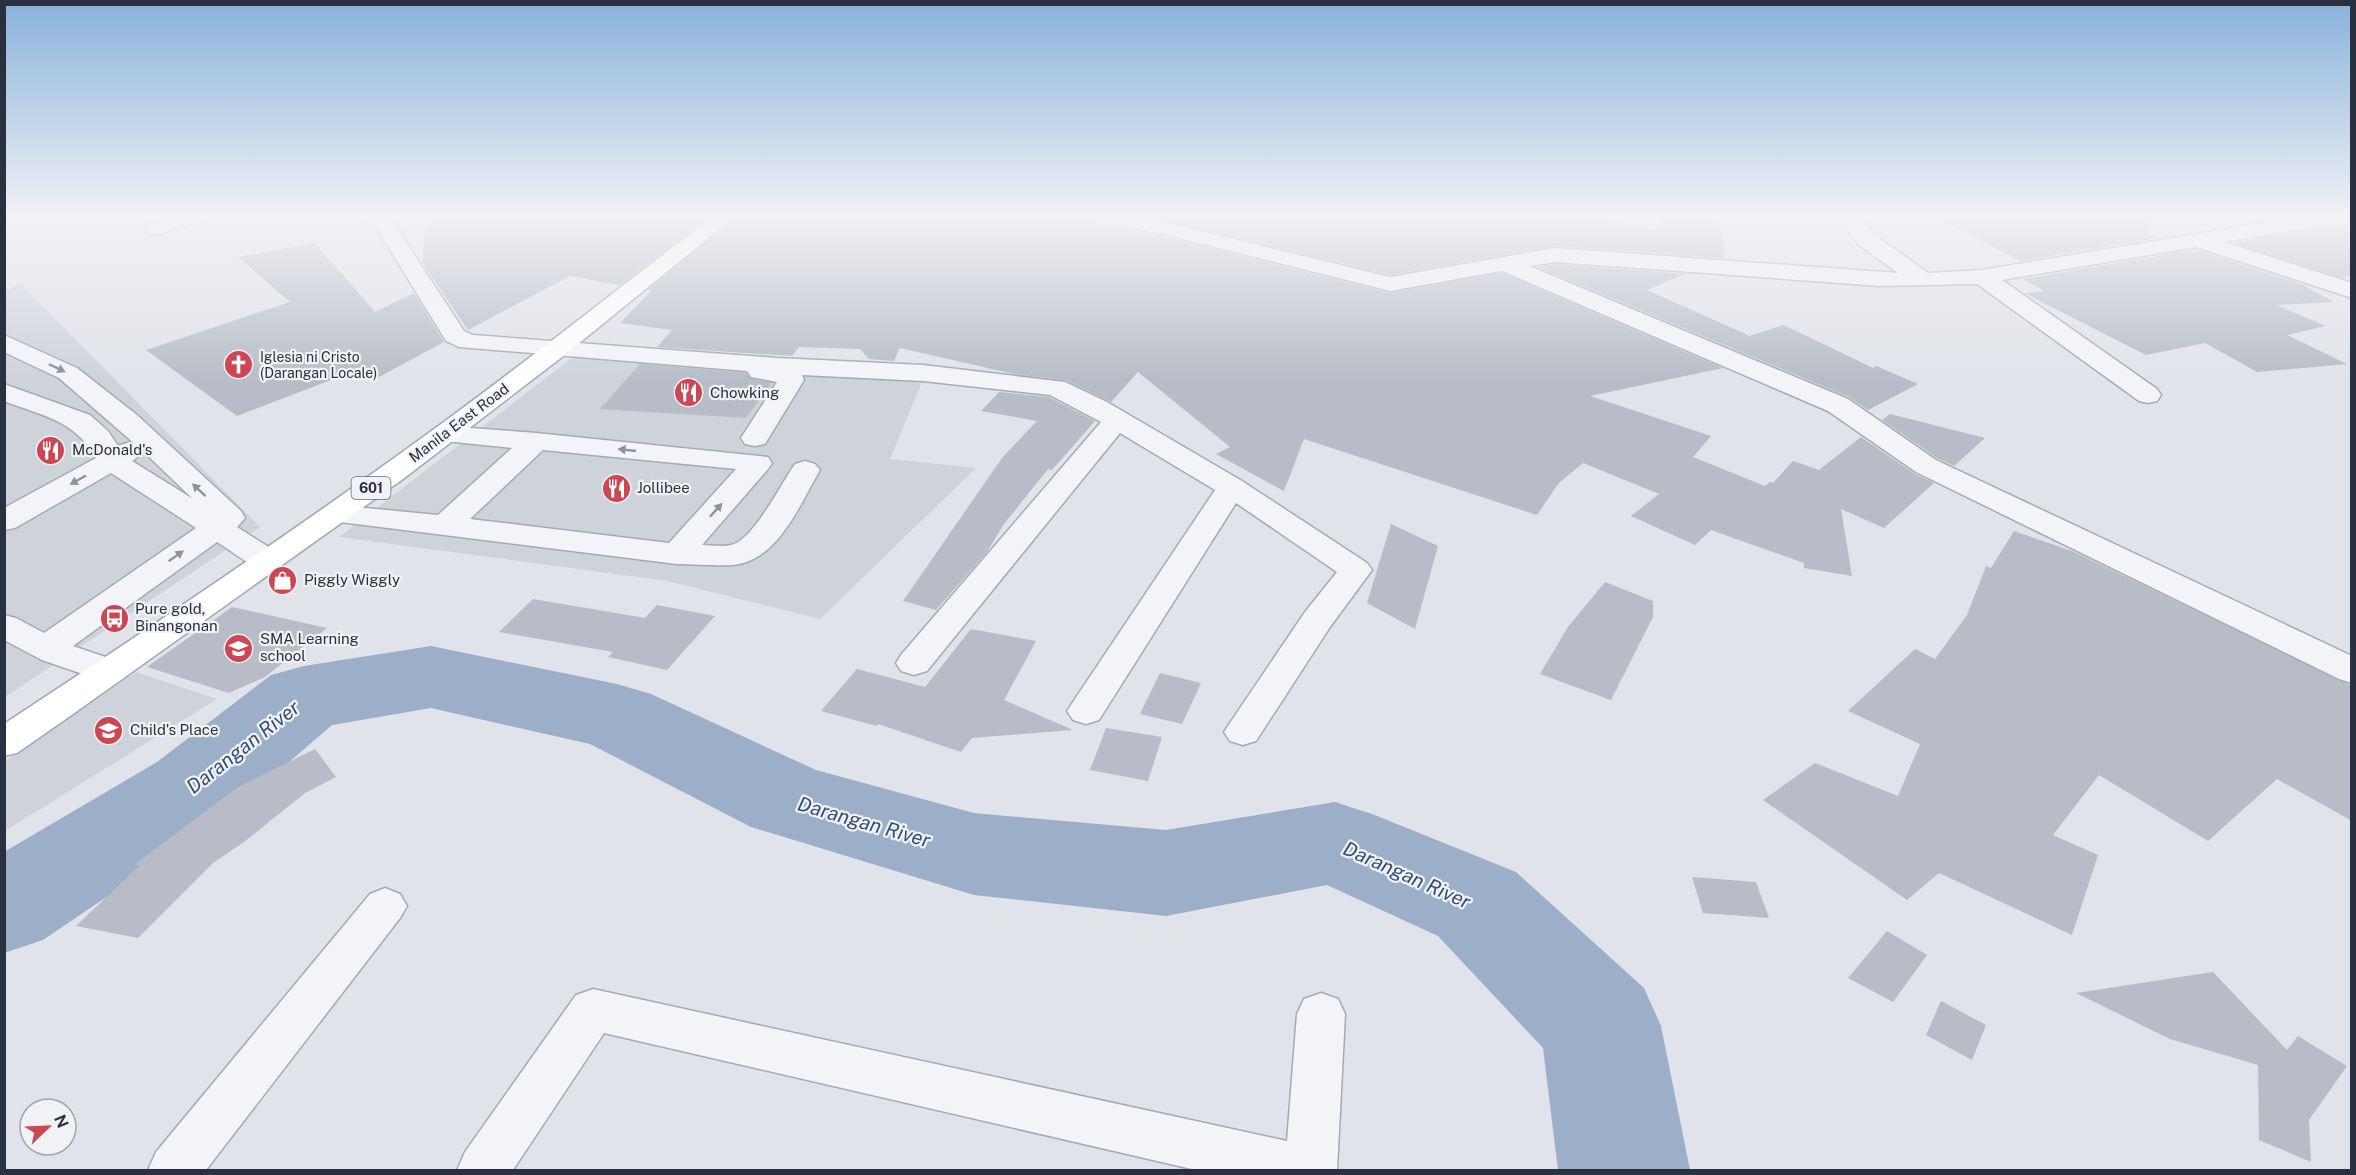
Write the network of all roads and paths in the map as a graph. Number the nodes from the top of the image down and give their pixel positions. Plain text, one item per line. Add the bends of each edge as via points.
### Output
1 (413, 270) edge
2 (658, 270) edge
3 (1330, 270) edge
4 (1472, 270) edge
5 (1518, 270) edge
6 (1773, 270) edge
7 (1909, 270) edge
8 (2026, 270) edge
9 (2286, 270) edge
10 (1982, 277) junction
11 (1923, 280) junction
12 (2352, 291) edge
13 (4, 342) edge
14 (551, 354) junction
15 (4, 392) edge
16 (2148, 395) dead end
17 (1116, 421) junction
18 (445, 434) junction
19 (755, 438) dead end
20 (536, 441) junction
21 (148, 442) junction
22 (112, 461) junction
23 (805, 470) dead end
24 (1232, 487) junction
25 (335, 514) junction
26 (4, 521) edge
27 (445, 525) junction
28 (216, 528) junction
29 (677, 554) junction
30 (269, 561) junction
31 (4, 626) edge
32 (46, 648) junction
33 (914, 663) dead end
34 (110, 671) junction
35 (2352, 671) edge
36 (1086, 711) dead end
37 (1243, 732) dead end
38 (4, 743) edge
39 (385, 906) dead end
40 (1321, 1014) dead end
41 (174, 1170) edge
42 (483, 1170) edge
43 (1304, 1170) edge
44 (1311, 1170) edge

1 - 14 street via 455,336 468,342
2 - 14 main road, Manila East Road / 601
3 - 4 street via 1390,285
5 - 35 street via 1838,405 1926,466
6 - 11 street
7 - 11 street
8 - 10 street
9 - 12 street
10 - 11 street
10 - 16 street
13 -> 21 street via 68,373
14 - 17 street via 923,373 1056,388
14 - 18 main road, Manila East Road / 601
14 - 19 street via 789,375 791,380
15 - 22 street via 80,421 98,437
17 - 24 street
17 - 33 street
18 - 20 street
18 - 25 main road, Manila East Road / 601
20 - 27 street
29 -> 20 street via 758,463
21 - 22 street
28 -> 21 street via 230,518
22 -> 26 street
22 - 28 street
23 - 29 street via 773,524 744,552
24 - 36 street
24 - 37 street via 1356,570 1317,620
25 - 27 street
25 - 30 main road, Manila East Road / 601
27 - 29 street
28 - 30 street
32 -> 28 street
30 - 34 main road, Manila East Road / 601
31 - 32 street
32 - 34 street
34 - 38 main road, Manila East Road / 601
39 - 41 street
40 - 44 street
42 - 43 street via 593,1010

